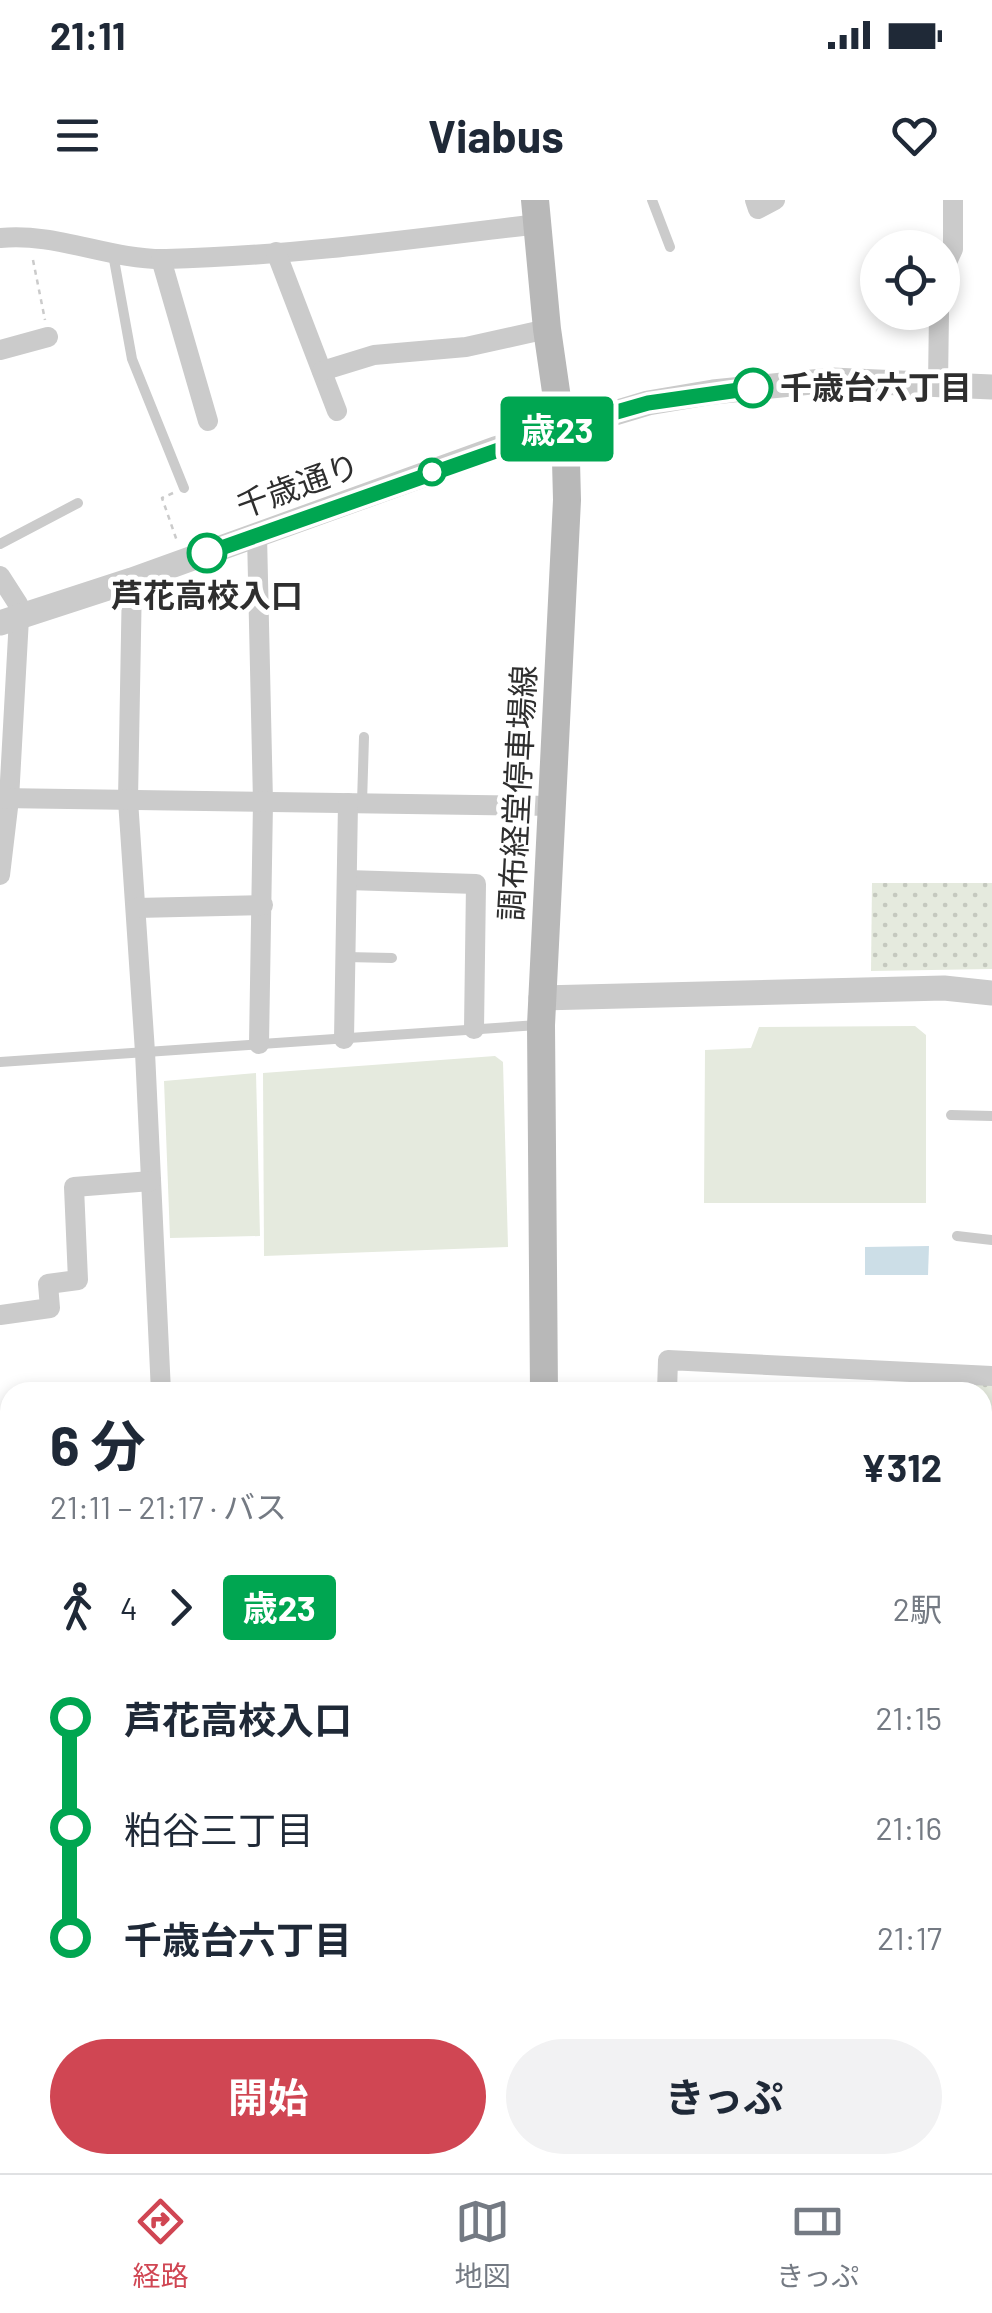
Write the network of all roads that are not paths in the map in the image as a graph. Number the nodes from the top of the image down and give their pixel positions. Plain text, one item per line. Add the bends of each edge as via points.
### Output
1 (652, 200) edge
2 (755, 200) edge
3 (775, 200) edge
4 (953, 200) edge
5 (537, 207) edge
6 (954, 230) edge
7 (0, 238) edge
8 (670, 247) dead end
9 (276, 252) junction
10 (113, 254) junction
11 (162, 259) junction
12 (546, 329) junction
13 (940, 330) edge
14 (48, 337) road end
15 (0, 350) edge
16 (322, 370) junction
17 (938, 384) junction
18 (992, 386) edge
19 (337, 411) dead end
20 (208, 421) dead end
21 (561, 428) junction
22 (184, 488) road end
23 (78, 503) dead end
24 (257, 535) junction
25 (0, 544) edge
26 (0, 576) edge
27 (132, 580) junction
28 (9, 620) edge
29 (364, 737) dead end
30 (4, 798) edge
31 (128, 800) junction
32 (263, 802) junction
33 (355, 803) junction
34 (552, 806) junction
35 (0, 875) edge
36 (346, 880) junction
37 (262, 905) junction
38 (136, 908) junction
39 (346, 957) junction
40 (392, 958) dead end
41 (992, 993) edge
42 (541, 1012) junction
43 (474, 1030) junction
44 (344, 1038) junction
45 (259, 1044) junction
46 (145, 1052) junction
47 (0, 1062) edge
48 (952, 1115) dead end
49 (992, 1116) edge
50 (151, 1180) junction
51 (957, 1236) dead end
52 (992, 1240) edge
53 (0, 1315) edge
54 (992, 1376) edge
55 (161, 1382) edge
56 (544, 1382) edge
57 (667, 1382) edge

1 - 8 lane
2 - 3 street via 758,208
4 - 6 street
5 - 9 street via 361,246
5 - 12 main road, 調布経堂停車場線
7 - 10 street via 28,236
9 - 11 street
9 - 16 street
10 - 11 street
10 - 22 lane via 132,359
11 - 20 street
12 - 16 street via 466,347 374,355
12 - 21 main road, 調布経堂停車場線
13 - 17 street
14 - 15 street
16 - 19 street
17 - 18 street, 千歳通り
17 - 21 street, 千歳通り via 832,380 713,392
21 - 24 street, 千歳通り
21 - 34 main road, 調布経堂停車場線 via 567,500
23 - 25 lane
24 - 27 street, 千歳通り
24 - 32 street
26 - 28 street via 18,604
27 - 28 street, 千歳通り
27 - 31 street
28 - 30 street
29 - 33 lane
30 - 31 street
30 - 35 street
31 - 32 street
31 - 38 street
32 - 33 street
32 - 37 street
33 - 34 street
33 - 36 street
34 - 42 main road, 調布経堂停車場線
36 - 39 street
36 - 43 street via 476,884
37 - 38 street
37 - 45 street
38 - 46 street
39 - 40 lane
39 - 44 street
41 - 42 street via 944,988
42 - 43 lane
42 - 56 main road, 調布経堂停車場線
43 - 44 lane
44 - 45 lane
45 - 46 lane
46 - 47 lane
46 - 50 street
48 - 49 lane
50 - 53 street via 74,1187 78,1280 48,1284 50,1308
50 - 55 street
51 - 52 lane
54 - 57 street via 668,1360

